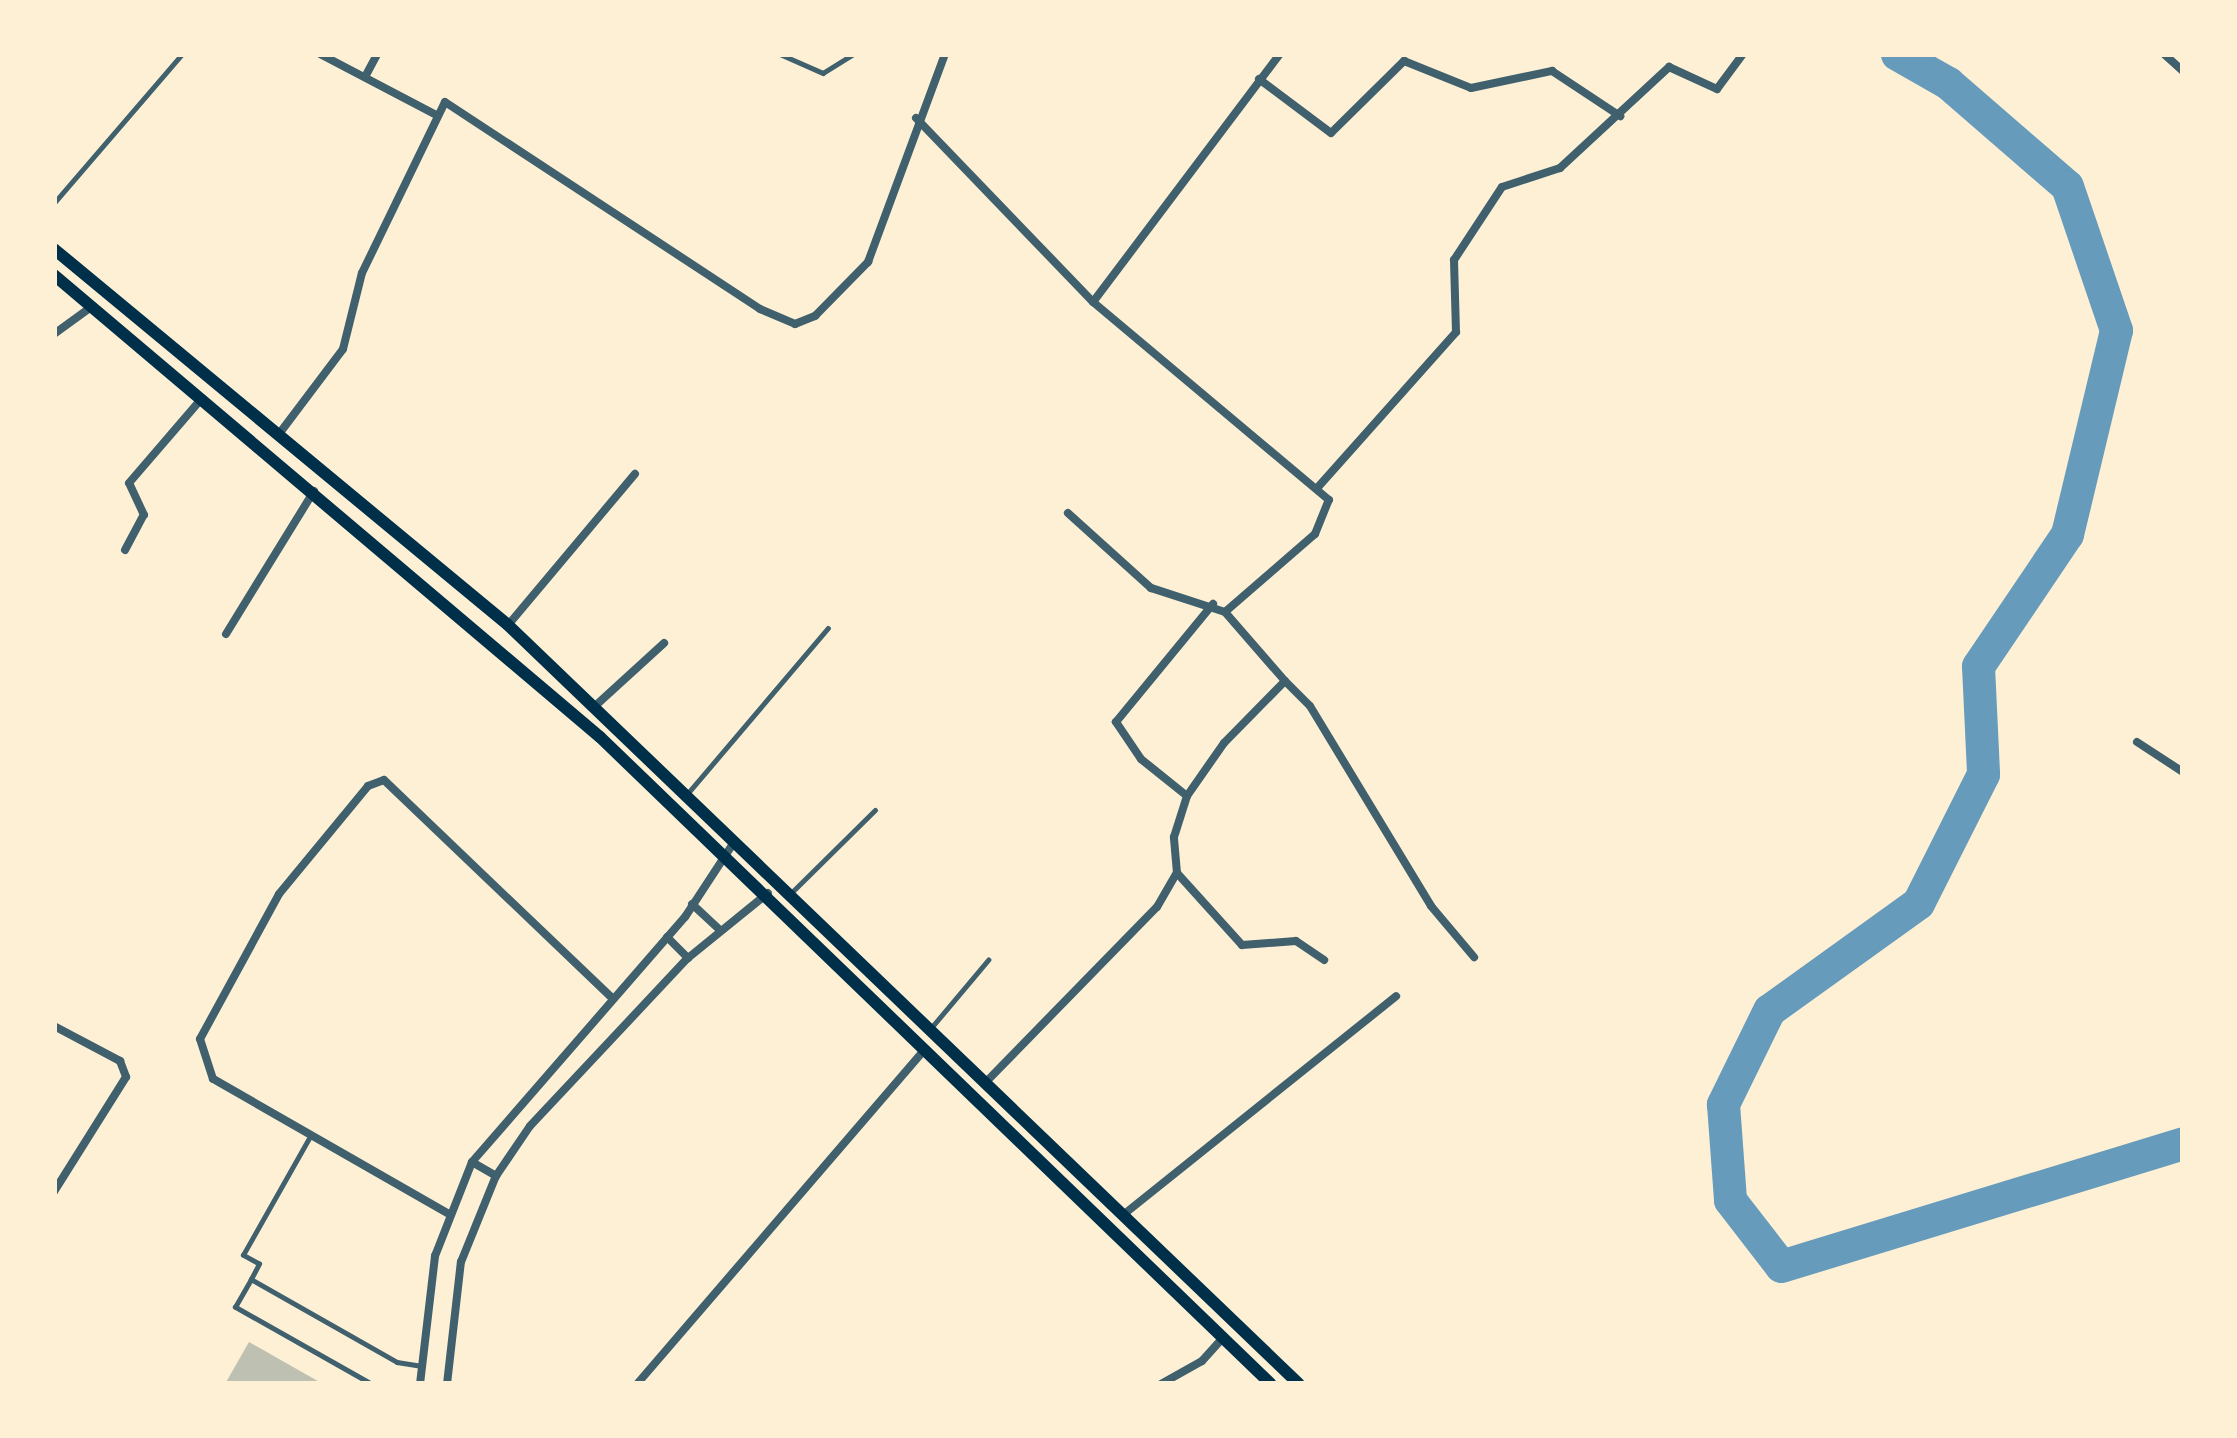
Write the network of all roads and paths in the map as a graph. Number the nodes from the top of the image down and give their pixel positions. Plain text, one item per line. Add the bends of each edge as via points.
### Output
1 (182, 54) edge
2 (320, 54) edge
3 (376, 54) edge
4 (780, 54) edge
5 (854, 54) edge
6 (945, 54) edge
7 (1280, 54) edge
8 (1743, 54) edge
9 (2164, 54) edge
10 (2183, 71) edge
11 (364, 77) junction
12 (1258, 78) junction
13 (438, 116) junction
14 (1620, 116) junction
15 (916, 118) junction
16 (54, 203) edge
17 (54, 249) edge
18 (84, 274) junction
19 (54, 275) edge
20 (69, 288) junction
21 (1093, 302) junction
22 (91, 307) junction
23 (54, 334) edge
24 (202, 398) junction
25 (279, 434) junction
26 (635, 474) dead end
27 (1318, 486) junction
28 (315, 490) junction
29 (1069, 513) dead end
30 (125, 550) dead end
31 (1213, 604) junction
32 (1225, 612) junction
33 (508, 625) junction
34 (827, 628) dead end
35 (226, 634) dead end
36 (664, 643) dead end
37 (1285, 681) junction
38 (594, 707) junction
39 (2137, 742) dead end
40 (2183, 772) edge
41 (686, 795) junction
42 (1186, 796) junction
43 (875, 810) dead end
44 (734, 842) junction
45 (719, 857) junction
46 (1177, 873) junction
47 (777, 883) junction
48 (789, 895) junction
49 (762, 899) junction
50 (692, 904) junction
51 (720, 930) junction
52 (667, 937) junction
53 (1474, 957) dead end
54 (688, 958) junction
55 (988, 960) dead end
56 (1324, 960) dead end
57 (610, 996) junction
58 (1396, 996) dead end
59 (54, 1026) edge
60 (931, 1028) junction
61 (924, 1050) junction
62 (984, 1084) junction
63 (310, 1135) junction
64 (472, 1162) junction
65 (496, 1176) junction
66 (54, 1192) edge
67 (449, 1214) junction
68 (1122, 1216) junction
69 (1160, 1252) junction
70 (1148, 1265) junction
71 (251, 1279) junction
72 (1222, 1338) junction
73 (422, 1366) junction
74 (370, 1384) edge
75 (420, 1384) edge
76 (447, 1384) edge
77 (638, 1384) edge
78 (1161, 1384) edge
79 (1270, 1384) edge
80 (1299, 1384) edge

1 - 16 lane
2 - 11 street
3 - 11 street
4 - 5 lane via 823,73
6 - 15 street
7 - 12 street
8 - 14 street via 1717,88 1669,67
9 - 10 street
11 - 13 street
12 - 14 street via 1331,134 1404,61 1471,88 1552,71
12 - 21 street
13 - 15 street via 445,102 760,309 795,324 815,316 868,262
13 - 25 street via 362,273 344,350
14 - 27 street via 1560,169 1502,187 1484,206 1454,260 1456,332
15 - 21 street
17 - 18 highway
18 - 20 highway
18 - 25 highway
19 - 20 highway
20 - 22 highway
21 - 27 street
22 - 23 street
22 - 24 highway
24 - 28 highway
24 - 30 street via 129,483 144,515
25 - 33 highway
26 - 33 street
27 - 32 street via 1330,506 1325,522
28 - 35 street
28 - 45 highway via 600,737
29 - 31 street via 1151,588
31 - 32 street
31 - 42 street via 1116,722 1141,759
32 - 37 street
33 - 38 highway
34 - 41 lane
36 - 38 street
37 - 42 street
37 - 53 street via 1320,723 1431,906
38 - 41 highway
39 - 40 street
41 - 44 highway
42 - 46 street via 1174,837
43 - 48 lane
44 - 45 street
44 - 47 highway
45 - 49 highway
45 - 50 street
46 - 56 street via 1242,945 1296,941
46 - 62 street via 1157,907
47 - 48 highway
47 - 49 street
48 - 60 highway
49 - 51 street
49 - 61 highway
50 - 51 street
50 - 52 street
51 - 54 street
52 - 54 street
52 - 57 street
54 - 65 street via 530,1126
55 - 60 lane
57 - 63 street via 398,786 368,786 279,894 200,1039 213,1079
57 - 64 street
58 - 68 street
59 - 66 street via 120,1061 126,1077
60 - 62 highway
61 - 70 highway
61 - 77 street
62 - 68 highway
63 - 67 street
63 - 71 lane via 243,1256 259,1264
64 - 65 street
64 - 67 street
65 - 76 street via 461,1262
67 - 73 street via 425,1308
68 - 69 highway
69 - 70 highway
69 - 80 highway
70 - 72 highway
71 - 73 lane via 397,1362
71 - 74 lane via 235,1307
72 - 78 street via 1202,1361
72 - 79 highway
73 - 75 street

